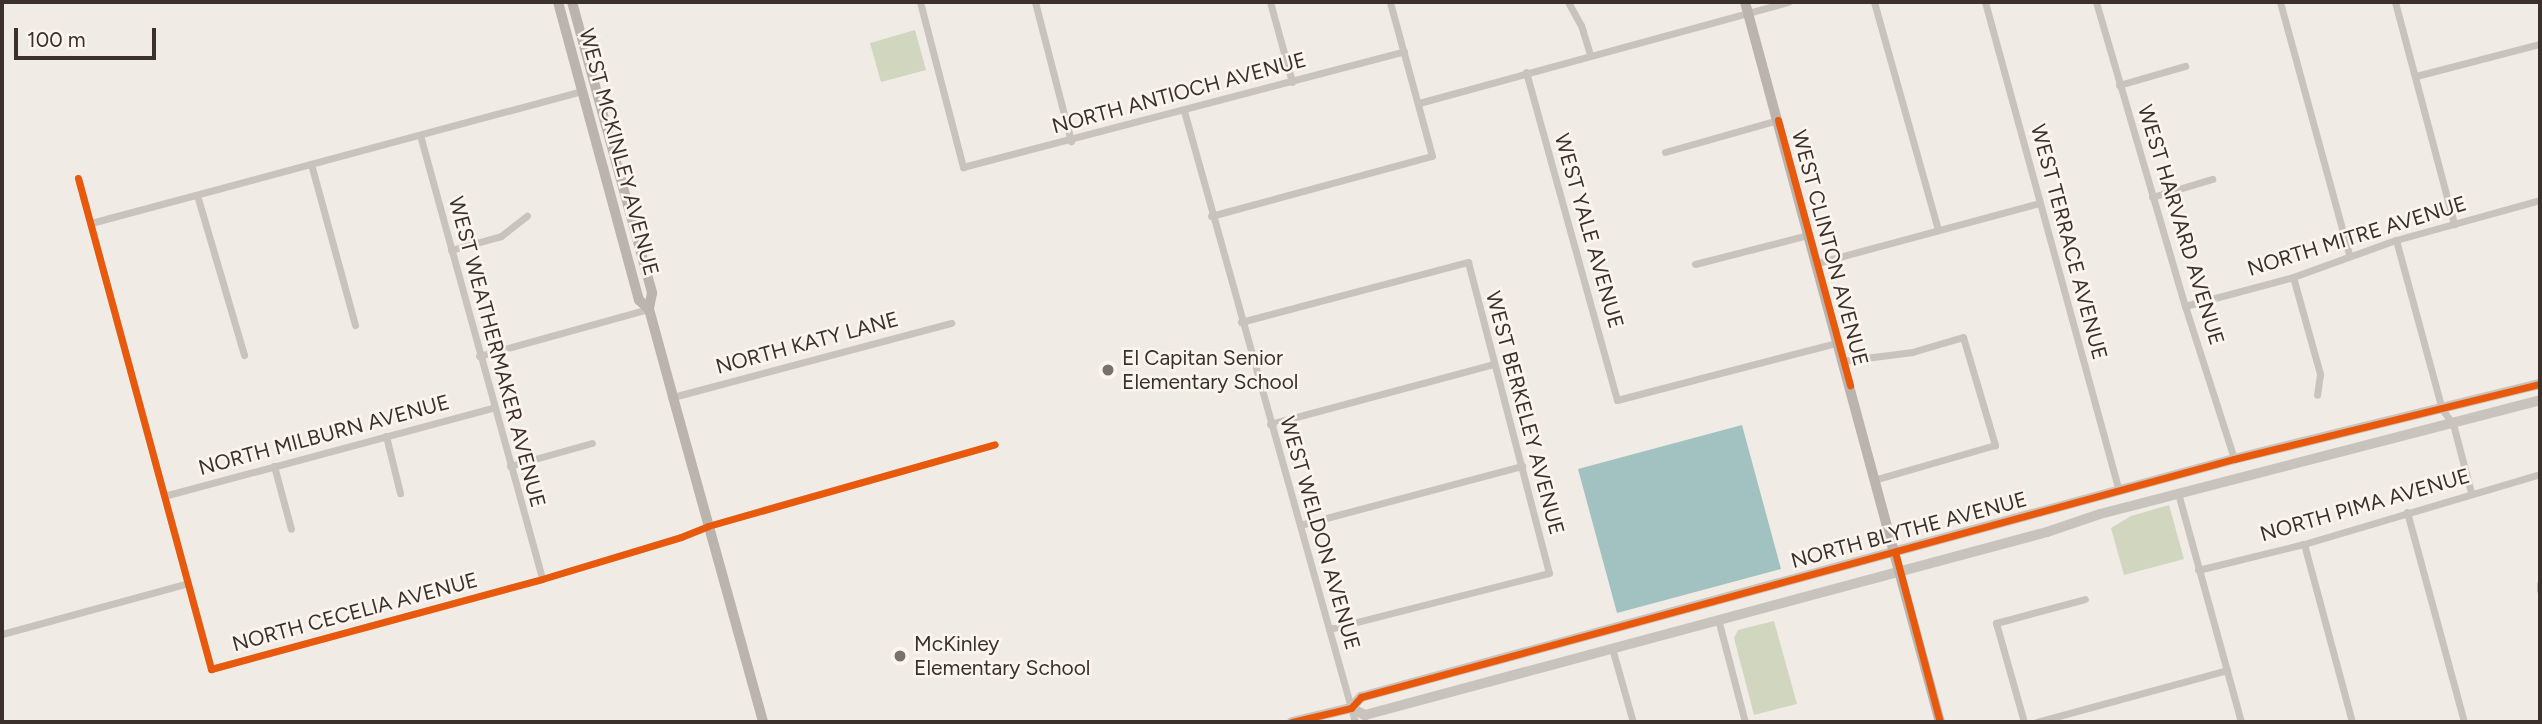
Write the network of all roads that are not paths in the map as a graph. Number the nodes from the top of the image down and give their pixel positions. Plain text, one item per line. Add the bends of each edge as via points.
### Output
1 (558, 2) edge
2 (572, 2) edge
3 (919, 2) edge
4 (1035, 2) edge
5 (1270, 2) edge
6 (1390, 2) edge
7 (1568, 2) edge
8 (1788, 2) edge
9 (1874, 2) edge
10 (1985, 2) edge
11 (2096, 2) edge
12 (2280, 2) edge
13 (2395, 2) edge
14 (1747, 7) edge
15 (2540, 44) edge
16 (1404, 51) junction
17 (1590, 54) junction
18 (2185, 66) dead end
19 (1526, 72) junction
20 (2416, 76) junction
21 (1292, 82) junction
22 (2119, 85) junction
23 (582, 91) junction
24 (1419, 103) junction
25 (1184, 111) junction
26 (1778, 120) junction
27 (420, 135) junction
28 (1072, 141) junction
29 (1665, 152) dead end
30 (311, 164) junction
31 (78, 178) dead end
32 (2212, 179) dead end
33 (197, 195) junction
34 (2152, 197) junction
35 (2540, 200) edge
36 (2040, 203) junction
37 (527, 216) dead end
38 (1212, 216) junction
39 (91, 223) junction
40 (2454, 223) junction
41 (1938, 230) junction
42 (1808, 235) junction
43 (2396, 240) junction
44 (451, 250) junction
45 (2349, 255) junction
46 (1817, 263) junction
47 (1695, 264) dead end
48 (2293, 277) junction
49 (2185, 306) junction
50 (649, 309) junction
51 (1241, 322) junction
52 (951, 323) dead end
53 (355, 325) dead end
54 (1836, 343) junction
55 (244, 355) dead end
56 (479, 356) junction
57 (1842, 361) junction
58 (1494, 364) junction
59 (2540, 384) edge
60 (2317, 395) dead end
61 (673, 397) junction
62 (2540, 400) edge
63 (493, 408) junction
64 (2448, 416) junction
65 (1270, 424) junction
66 (386, 436) junction
67 (592, 443) dead end
68 (995, 444) dead end
69 (2234, 459) junction
70 (274, 466) junction
71 (510, 466) junction
72 (1522, 466) junction
73 (2540, 474) edge
74 (1874, 480) junction
75 (2119, 491) junction
76 (2471, 492) junction
77 (400, 493) dead end
78 (2178, 493) junction
79 (164, 496) junction
80 (2407, 512) junction
81 (1300, 525) junction
82 (708, 526) junction
83 (291, 529) dead end
84 (2304, 544) junction
85 (1895, 552) junction
86 (2198, 570) junction
87 (1900, 571) junction
88 (542, 579) junction
89 (188, 583) junction
90 (2085, 599) dead end
91 (1718, 619) junction
92 (1329, 629) junction
93 (2, 634) edge
94 (1612, 648) junction
95 (2227, 670) junction
96 (1351, 708) junction
97 (1630, 721) edge
98 (763, 722) edge
99 (1292, 722) edge
100 (1355, 722) edge
101 (1745, 722) edge
102 (1940, 722) edge
103 (2024, 722) edge
104 (2037, 722) edge
105 (2241, 722) edge
106 (2352, 722) edge
107 (2464, 722) edge

1 - 23 main road, WEST MCKINLEY AVENUE
2 - 50 main road, WEST MCKINLEY AVENUE via 652,293
3 - 28 street, NORTH ANTIOCH AVENUE via 963,167
4 - 28 street
5 - 21 street
6 - 16 street
7 - 17 street
8 - 14 street
9 - 41 street
10 - 36 street, WEST TERRACE AVENUE
11 - 22 street, WEST HARVARD AVENUE
12 - 45 street
13 - 20 street
14 - 17 street
14 - 26 main road, WEST CLINTON AVENUE
15 - 20 street
16 - 21 street, NORTH ANTIOCH AVENUE
16 - 24 street
17 - 19 street
18 - 22 street
19 - 24 street
19 - 54 street, WEST YALE AVENUE via 1618,400
20 - 40 street
21 - 25 street, NORTH ANTIOCH AVENUE
22 - 34 street, WEST HARVARD AVENUE
23 - 27 street
23 - 50 main road, WEST MCKINLEY AVENUE via 639,300
24 - 38 street via 1432,156
25 - 28 street, NORTH ANTIOCH AVENUE
25 - 38 street, WEST WELDON AVENUE
26 - 29 street
26 - 42 main road, WEST CLINTON AVENUE
27 - 30 street
27 - 44 street, WEST WEATHERMAKER AVENUE
30 - 33 street
30 - 53 street
31 - 39 street, NORTH CECELIA AVENUE
32 - 34 street
33 - 39 street
33 - 55 street
34 - 49 street, WEST HARVARD AVENUE
35 - 40 street, NORTH MITRE AVENUE
36 - 41 street
36 - 75 street, WEST TERRACE AVENUE
37 - 44 street via 501,236
38 - 51 street, WEST WELDON AVENUE
39 - 79 street, NORTH CECELIA AVENUE
40 - 43 street, NORTH MITRE AVENUE
41 - 46 street
42 - 46 main road, WEST CLINTON AVENUE
42 - 47 street
43 - 45 street, NORTH MITRE AVENUE
43 - 64 street
44 - 56 street, WEST WEATHERMAKER AVENUE
45 - 48 street, NORTH MITRE AVENUE
46 - 54 main road, WEST CLINTON AVENUE
48 - 49 street, NORTH MITRE AVENUE
48 - 60 street via 2320,374
49 - 69 street, WEST HARVARD AVENUE
50 - 56 street
50 - 61 main road, WEST MCKINLEY AVENUE
51 - 58 street, WEST BERKELEY AVENUE via 1468,262
51 - 65 street, WEST WELDON AVENUE
52 - 61 street, NORTH KATY LANE
54 - 57 main road, WEST CLINTON AVENUE
56 - 63 street, WEST WEATHERMAKER AVENUE
57 - 74 main road, WEST CLINTON AVENUE
57 - 74 street via 1912,352 1963,337 1995,445
58 - 65 street
58 - 72 street, WEST BERKELEY AVENUE
59 - 64 street, NORTH BLYTHE AVENUE
61 - 82 main road, WEST MCKINLEY AVENUE
62 - 64 street, NORTH BLYTHE AVENUE
63 - 66 street, NORTH MILBURN AVENUE
63 - 71 street, WEST WEATHERMAKER AVENUE
64 - 69 street, NORTH BLYTHE AVENUE
64 - 76 street
64 - 78 street, NORTH BLYTHE AVENUE
65 - 81 street, WEST WELDON AVENUE
66 - 70 street, NORTH MILBURN AVENUE
66 - 77 street
67 - 71 street
68 - 82 street, NORTH CECELIA AVENUE
69 - 75 street, NORTH BLYTHE AVENUE
70 - 79 street, NORTH MILBURN AVENUE
70 - 83 street
71 - 88 street, WEST WEATHERMAKER AVENUE
72 - 81 street
72 - 92 street, WEST BERKELEY AVENUE via 1549,573
73 - 76 street, NORTH PIMA AVENUE
74 - 85 main road, WEST CLINTON AVENUE
75 - 85 street, NORTH BLYTHE AVENUE
76 - 80 street, NORTH PIMA AVENUE
78 - 86 street
78 - 87 street, NORTH BLYTHE AVENUE
79 - 89 street, NORTH CECELIA AVENUE
80 - 84 street, NORTH PIMA AVENUE
80 - 107 street
81 - 92 street, WEST WELDON AVENUE
82 - 88 street, NORTH CECELIA AVENUE
82 - 98 main road, WEST MCKINLEY AVENUE
84 - 86 street, NORTH PIMA AVENUE
84 - 106 street
85 - 87 main road, WEST CLINTON AVENUE
85 - 96 street, NORTH BLYTHE AVENUE via 1361,697
86 - 95 street
87 - 91 street, NORTH BLYTHE AVENUE
87 - 102 main road, WEST CLINTON AVENUE
88 - 89 street, NORTH CECELIA AVENUE via 211,669
89 - 93 street
90 - 103 street via 1996,623
91 - 94 street, NORTH BLYTHE AVENUE
91 - 101 street
92 - 96 street, WEST WELDON AVENUE
94 - 96 street, NORTH BLYTHE AVENUE via 1365,715
94 - 97 street
95 - 104 street
95 - 105 street
96 - 99 street, NORTH BLYTHE AVENUE
96 - 100 street, WEST WELDON AVENUE

